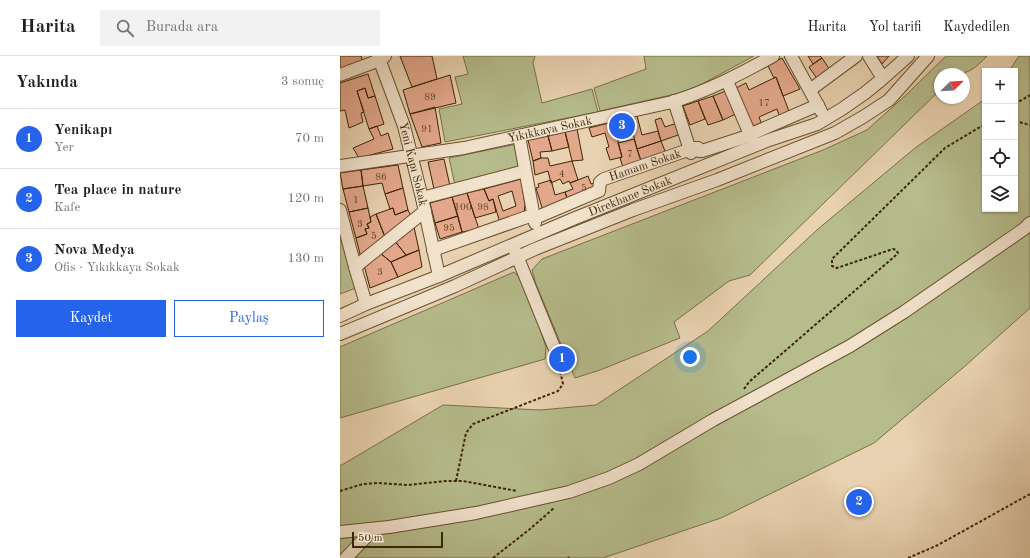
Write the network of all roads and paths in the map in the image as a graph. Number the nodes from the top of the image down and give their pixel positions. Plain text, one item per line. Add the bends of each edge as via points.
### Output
1 (773, 56) edge
2 (792, 56) edge
3 (856, 56) edge
4 (869, 56) edge
5 (908, 56) edge
6 (928, 56) edge
7 (381, 57) edge
8 (879, 72) dead end
9 (340, 75) edge
10 (727, 81) junction
11 (810, 90) junction
12 (1030, 95) edge
13 (674, 101) junction
14 (1018, 102) edge
15 (1018, 122) edge
16 (1030, 125) edge
17 (982, 126) edge
18 (519, 136) junction
19 (751, 137) junction
20 (690, 151) junction
21 (411, 156) junction
22 (340, 166) edge
23 (525, 171) junction
24 (422, 198) junction
25 (340, 210) edge
26 (424, 211) junction
27 (535, 218) junction
28 (1030, 223) edge
29 (536, 234) junction
30 (511, 244) junction
31 (433, 250) junction
32 (518, 257) junction
33 (355, 267) junction
34 (439, 276) junction
35 (366, 304) junction
36 (340, 316) edge
37 (340, 334) edge
38 (554, 347) joint
39 (742, 393) dead end
40 (456, 481) junction
41 (340, 491) edge
42 (1030, 494) edge
43 (532, 500) junction
44 (558, 505) dead end
45 (369, 529) junction
46 (340, 532) edge
47 (346, 558) edge
48 (493, 558) edge
49 (908, 558) edge

1 - 10 street, Yıkıkkaya Sokak
2 - 11 street
3 - 11 street
4 - 8 street
5 - 29 street, Direkhane Sokak via 865,93 817,124 769,140
6 - 32 street via 889,100 835,133
7 - 9 street
7 - 21 street, Yeni Kapı Sokak via 404,126
10 - 13 street, Yıkıkkaya Sokak
10 - 19 street
11 - 19 street, Hamam Sokak via 820,108
12 - 14 path
13 - 18 street, Yıkıkkaya Sokak
13 - 20 street
15 - 16 path
17 - 39 path via 945,148 832,259 832,266 837,268 893,249 898,253 749,382
18 - 21 street, Yıkıkkaya Sokak
18 - 23 street
19 - 20 street, Hamam Sokak via 702,151 698,148
20 - 27 street, Hamam Sokak via 604,179 600,182 599,191
21 - 22 street, Yıkıkkaya Sokak
21 - 24 street, Yeni Kapı Sokak
23 - 24 street
23 - 27 street
24 - 26 street, Yeni Kapı Sokak
25 - 33 street
26 - 31 street, Yeni Kapı Sokak
26 - 33 street
27 - 29 street
27 - 31 street, Hamam Sokak via 530,216
28 - 43 street via 856,343 713,420 639,464 569,492
29 - 30 street, Direkhane Sokak
30 - 32 street
30 - 34 street, Direkhane Sokak
31 - 34 street, Yeni Kapı Sokak
32 - 37 street
32 - 38 street
33 - 35 street
34 - 35 street, Direkhane Sokak
35 - 36 street, Direkhane Sokak
38 - 40 path via 563,384 558,391 473,424 466,433
40 - 41 path via 408,485 364,484
40 - 43 path via 463,480 518,491
42 - 49 path via 938,545
43 - 45 street via 476,513
44 - 48 path
45 - 46 street
45 - 47 street via 365,538

